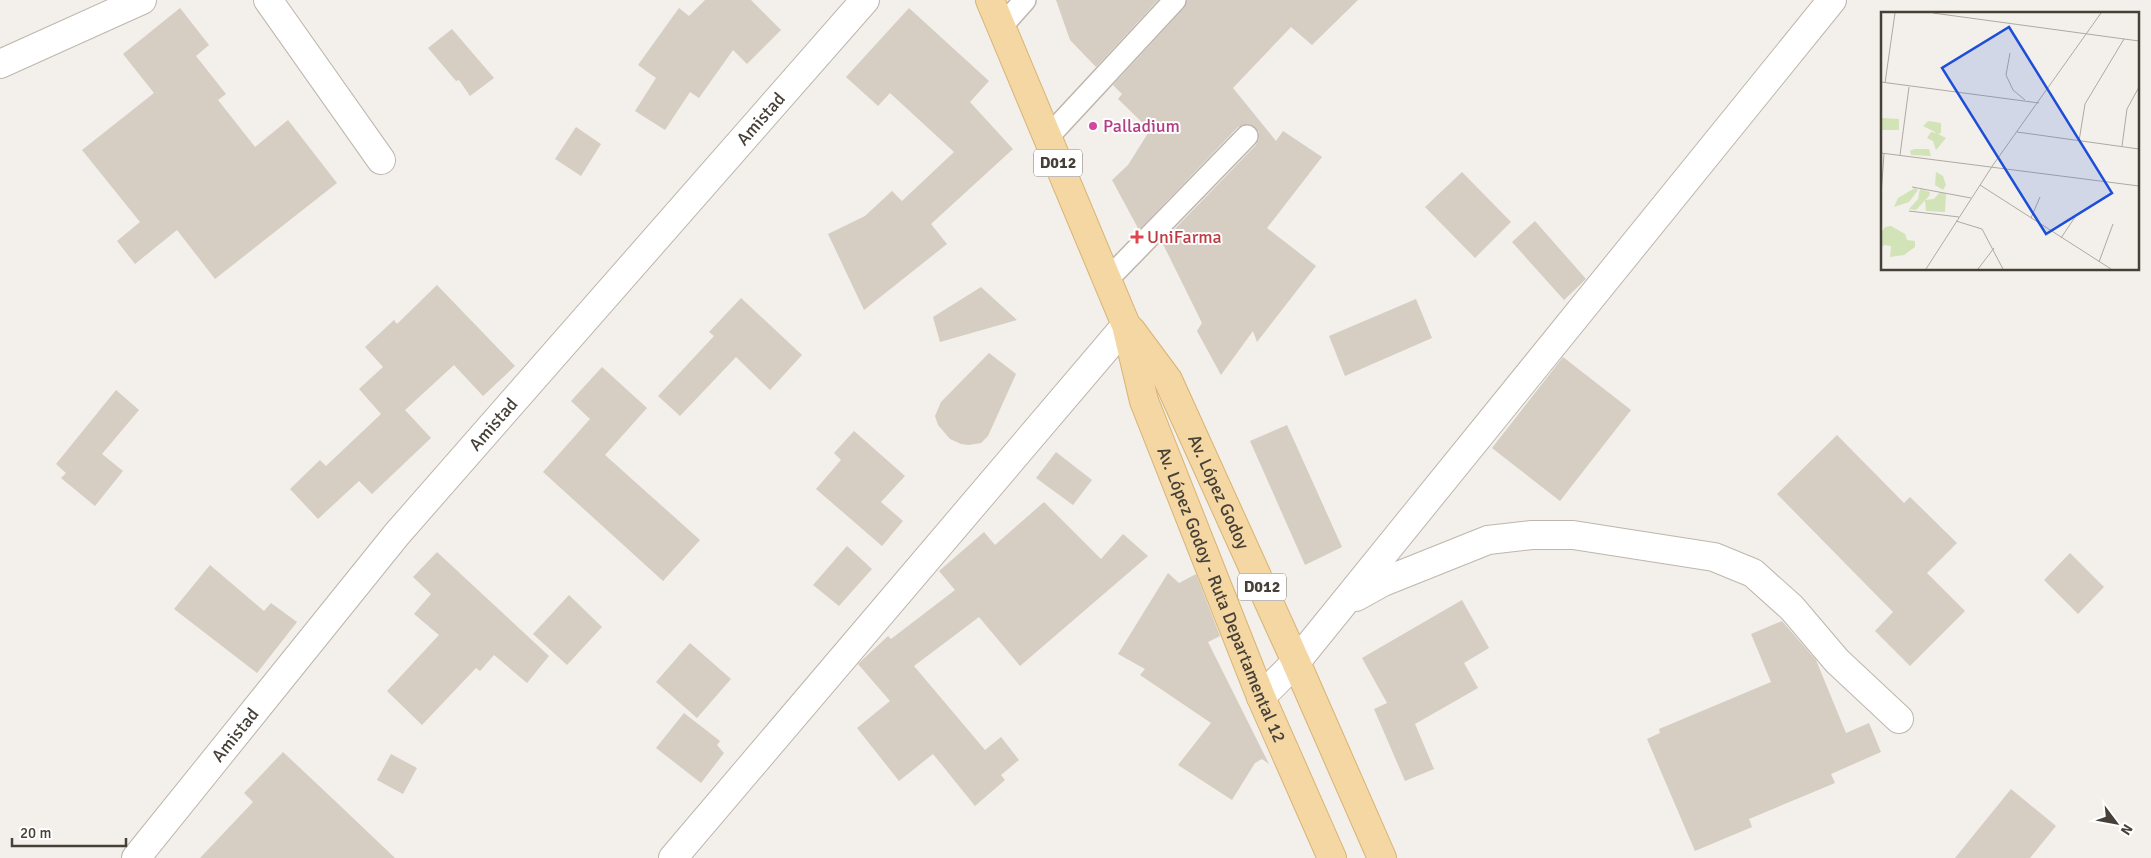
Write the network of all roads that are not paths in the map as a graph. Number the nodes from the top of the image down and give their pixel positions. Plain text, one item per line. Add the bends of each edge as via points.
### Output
1 (142, 0) edge
2 (268, 0) edge
3 (865, 0) edge
4 (990, 0) edge
5 (1025, 0) edge
6 (1175, 0) edge
7 (1832, 0) edge
8 (1001, 27) junction
9 (0, 64) edge
10 (1248, 136) dead end
11 (1047, 138) junction
12 (380, 160) dead end
13 (1108, 279) junction
14 (1126, 325) junction
15 (1344, 604) junction
16 (1296, 662) junction
17 (1261, 697) junction
18 (1899, 719) dead end
19 (681, 855) edge
20 (136, 858) edge
21 (1332, 858) edge
22 (1382, 858) edge

1 - 9 street
2 - 12 street
3 - 20 street, Amistad via 397,534
4 - 8 main road, D012
5 - 8 lane
6 - 11 lane
7 - 15 street
8 - 11 main road, D012
10 - 13 lane
11 - 13 main road, D012
13 - 14 main road, D012
14 - 16 main road, Av. López Godoy / D012 via 1168,380
14 - 17 main road, Av. López Godoy - Ruta Departamental 12 / D012 via 1144,401
14 - 19 street
15 - 16 street
15 - 18 street via 1382,582 1488,540 1573,535 1714,557 1753,573 1792,608 1837,661
16 - 17 street
16 - 22 main road, Av. López Godoy / D012
17 - 21 main road, Av. López Godoy - Ruta Departamental 12 / D012

